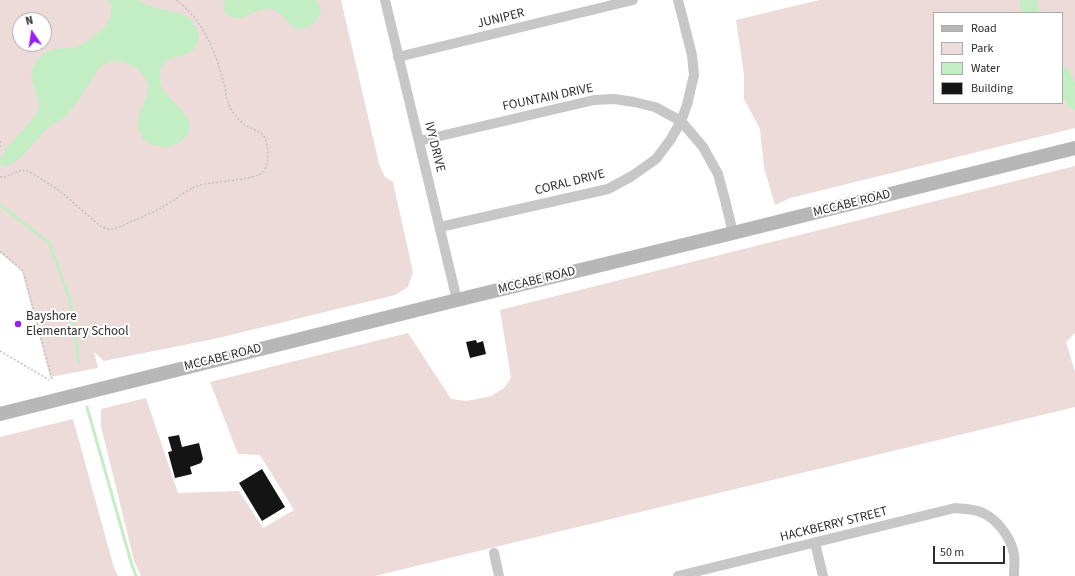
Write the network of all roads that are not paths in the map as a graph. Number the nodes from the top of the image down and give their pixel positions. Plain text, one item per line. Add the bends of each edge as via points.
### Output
1 (385, 0) edge
2 (633, 0) edge
3 (678, 0) edge
4 (398, 57) junction
5 (681, 121) junction
6 (419, 141) junction
7 (1075, 148) edge
8 (440, 227) junction
9 (733, 233) junction
10 (457, 300) junction
11 (0, 414) edge
12 (815, 543) junction
13 (494, 553) dead end
14 (499, 576) edge
15 (678, 576) edge
16 (823, 576) edge
17 (1014, 576) edge

1 - 4 street, IVY DRIVE
2 - 4 street, JUNIPER
3 - 5 street, CORAL DRIVE via 692,55 694,75
4 - 6 street, IVY DRIVE
5 - 6 street, FOUNTAIN DRIVE via 655,107 614,99 594,100
5 - 8 street, CORAL DRIVE via 656,159 608,189
5 - 9 street via 703,147 718,174
6 - 8 street, IVY DRIVE
7 - 9 street, MCCABE ROAD
8 - 10 street, IVY DRIVE
9 - 10 street, MCCABE ROAD
10 - 11 street, MCCABE ROAD
12 - 15 street, HACKBERRY STREET
12 - 16 street
12 - 17 street, HACKBERRY STREET via 955,508 970,510 982,512 1004,531 1014,554
13 - 14 street

